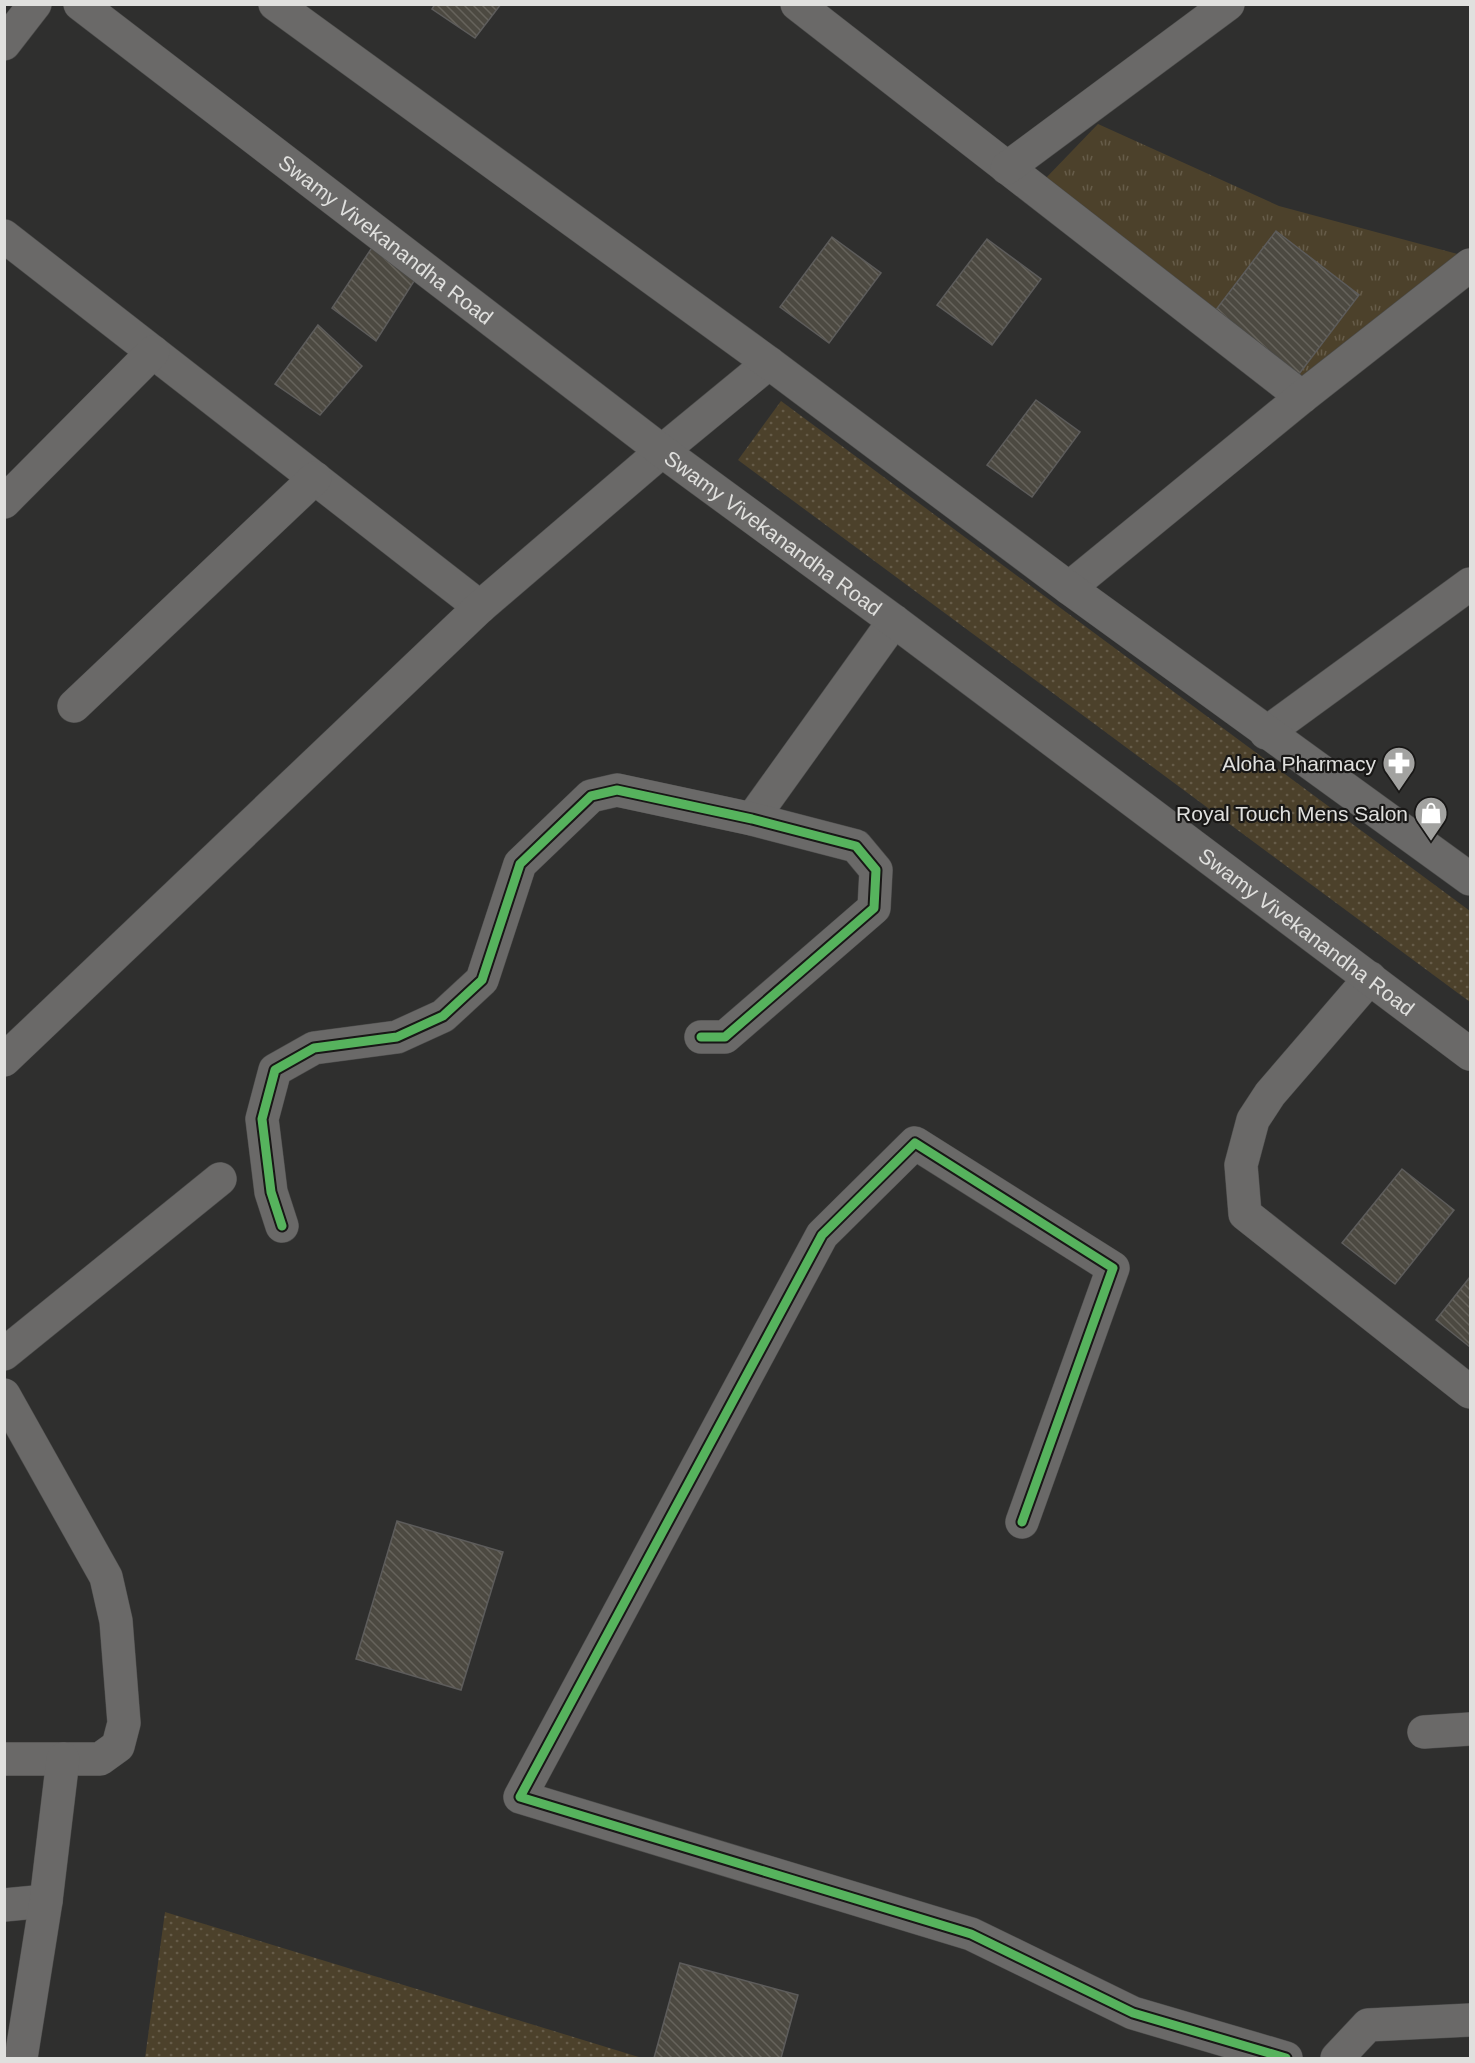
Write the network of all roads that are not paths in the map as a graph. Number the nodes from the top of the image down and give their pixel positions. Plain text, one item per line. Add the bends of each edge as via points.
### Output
1 (35, 4) edge
2 (80, 4) edge
3 (275, 4) edge
4 (797, 4) edge
5 (1227, 4) edge
6 (4, 44) edge
7 (1007, 168) junction
8 (4, 236) edge
9 (1470, 265) edge
10 (153, 352) junction
11 (769, 363) junction
12 (1302, 397) junction
13 (662, 451) junction
14 (315, 478) junction
15 (4, 502) edge
16 (1470, 584) edge
17 (1069, 588) junction
18 (480, 607) junction
19 (894, 621) junction
20 (74, 706) dead end
21 (1266, 733) junction
22 (752, 819) junction
23 (1470, 879) edge
24 (1370, 978) junction
25 (701, 1036) dead end
26 (1470, 1054) edge
27 (4, 1060) edge
28 (220, 1179) dead end
29 (282, 1226) dead end
30 (4, 1354) edge
31 (1470, 1392) edge
32 (4, 1395) edge
33 (1022, 1522) dead end
34 (1470, 1730) edge
35 (1424, 1732) dead end
36 (4, 1759) edge
37 (63, 1759) junction
38 (46, 1901) junction
39 (4, 1905) edge
40 (1470, 2020) edge
41 (21, 2058) edge
42 (1286, 2058) edge
43 (1337, 2058) edge

1 - 6 street
2 - 13 street, Swamy Vivekanandha Road
3 - 11 street
4 - 7 street
5 - 7 street
7 - 12 street
8 - 10 street
9 - 12 street
10 - 14 street
10 - 15 street
11 - 13 street
11 - 17 street
12 - 17 street
13 - 18 street
13 - 19 street, Swamy Vivekanandha Road
14 - 18 street
14 - 20 street
16 - 21 street
17 - 21 street
18 - 27 street
19 - 22 street
19 - 24 street, Swamy Vivekanandha Road
21 - 23 street
22 - 25 street via 856,846 876,870 874,908 725,1036
22 - 29 street via 617,790 591,796 520,864 482,980 443,1016 397,1036 314,1048 275,1070 262,1119 271,1192
24 - 26 street, Swamy Vivekanandha Road
24 - 31 street via 1270,1094 1253,1120 1241,1165 1245,1214
28 - 30 street
32 - 37 street via 106,1577 116,1621 124,1723 118,1746 100,1759
33 - 42 street via 1113,1268 915,1143 822,1235 520,1797 971,1934 1133,2013
34 - 35 street
36 - 37 street
37 - 38 street
38 - 39 street
38 - 41 street
40 - 43 street via 1368,2025

